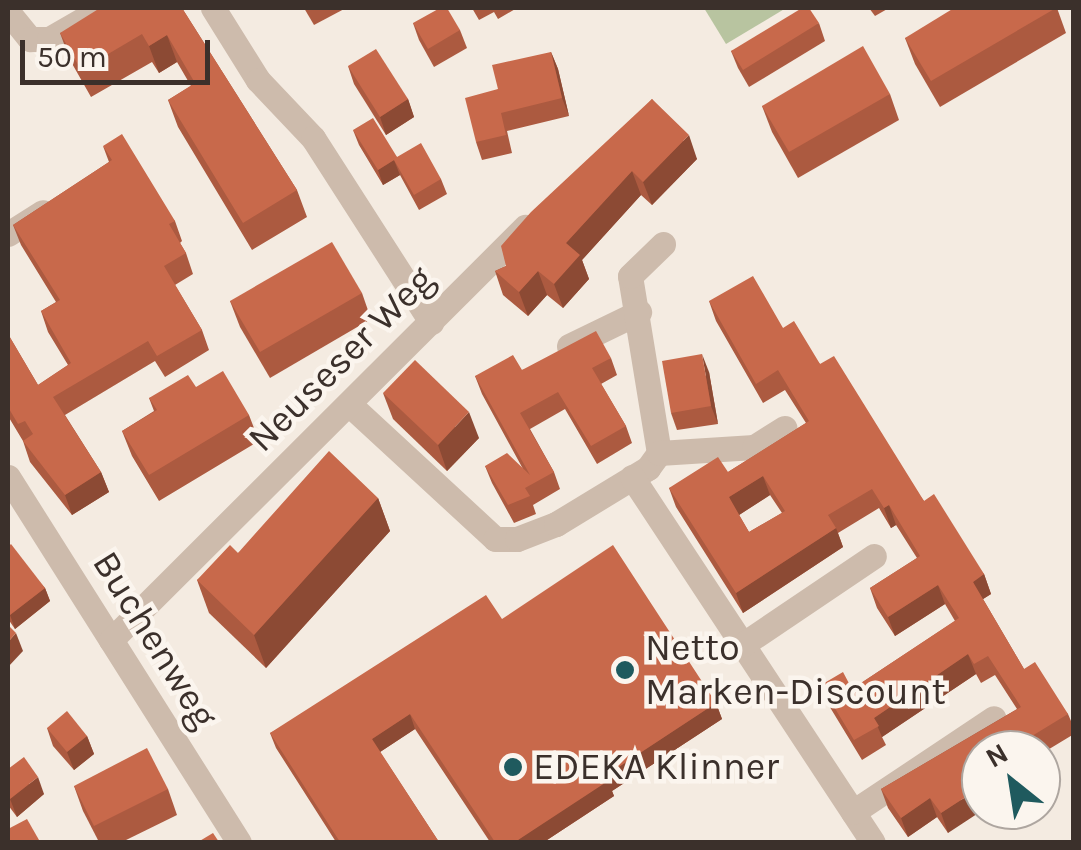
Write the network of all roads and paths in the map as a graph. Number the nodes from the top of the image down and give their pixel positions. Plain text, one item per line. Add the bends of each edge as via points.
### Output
1 (104, 8) edge
2 (212, 8) edge
3 (8, 12) edge
4 (60, 201) edge
5 (540, 212) edge
6 (8, 234) edge
7 (663, 244) dead end
8 (639, 312) junction
9 (431, 322) junction
10 (538, 362) edge
11 (350, 405) junction
12 (784, 428) dead end
13 (659, 453) junction
14 (8, 477) edge
15 (632, 477) junction
16 (874, 556) dead end
17 (111, 640) junction
18 (742, 644) junction
19 (994, 718) edge
20 (853, 812) junction
21 (239, 842) edge
22 (873, 842) edge

1 - 3 street via 49,39 30,39
2 - 9 street via 258,80 314,138
4 - 6 street
5 - 9 street, Neuseser Weg
7 - 8 street via 630,276
8 - 10 street
8 - 13 street
9 - 11 street, Neuseser Weg
11 - 15 street via 494,539 517,540 556,524
11 - 17 street, Neuseser Weg
12 - 13 street via 754,447
13 - 15 street
14 - 17 street, Buchenweg
15 - 18 street
16 - 18 street
17 - 21 street, Buchenweg
18 - 20 street
19 - 20 street
20 - 22 street

